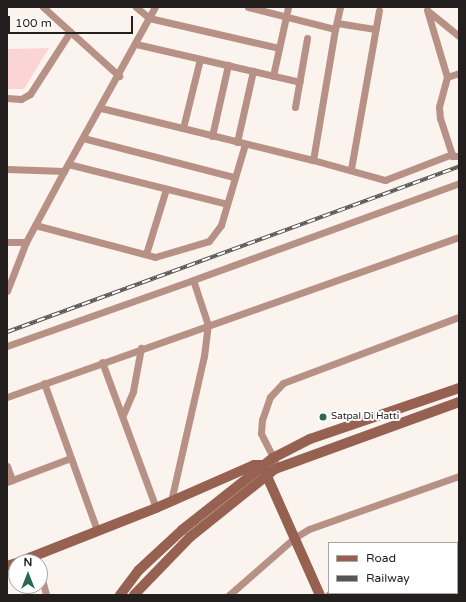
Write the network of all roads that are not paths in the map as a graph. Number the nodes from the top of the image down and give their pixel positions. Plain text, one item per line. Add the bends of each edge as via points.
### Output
1 (43, 7) edge
2 (136, 7) edge
3 (155, 7) edge
4 (248, 7) edge
5 (288, 7) edge
6 (340, 7) edge
7 (427, 8) edge
8 (379, 10) dead end
9 (285, 17) junction
10 (149, 18) junction
11 (336, 26) junction
12 (376, 29) junction
13 (70, 32) junction
14 (459, 36) edge
15 (307, 38) dead end
16 (136, 44) junction
17 (279, 48) junction
18 (200, 59) junction
19 (228, 65) junction
20 (253, 71) junction
21 (459, 73) edge
22 (119, 76) junction
23 (273, 76) junction
24 (447, 78) junction
25 (300, 82) junction
26 (7, 98) edge
27 (295, 107) dead end
28 (101, 108) junction
29 (183, 128) junction
30 (212, 136) junction
31 (83, 138) junction
32 (237, 142) junction
33 (245, 144) junction
34 (455, 155) edge
35 (313, 160) junction
36 (66, 167) junction
37 (351, 169) junction
38 (7, 170) edge
39 (234, 178) junction
40 (459, 183) edge
41 (166, 189) junction
42 (227, 204) junction
43 (35, 225) junction
44 (459, 237) edge
45 (7, 242) edge
46 (26, 242) junction
47 (146, 254) junction
48 (193, 280) junction
49 (7, 291) edge
50 (459, 316) edge
51 (208, 325) junction
52 (7, 346) edge
53 (141, 348) junction
54 (102, 362) junction
55 (44, 383) junction
56 (459, 388) edge
57 (7, 397) edge
58 (459, 402) edge
59 (123, 415) junction
60 (71, 458) junction
61 (275, 463) junction
62 (7, 466) edge
63 (265, 470) junction
64 (459, 476) edge
65 (10, 481) edge
66 (171, 501) junction
67 (156, 508) junction
68 (97, 530) junction
69 (294, 538) junction
70 (47, 554) edge
71 (231, 594) edge
72 (120, 595) edge
73 (134, 595) edge
74 (320, 595) edge

1 - 13 street
2 - 10 street
3 - 10 street
4 - 9 street
5 - 9 street
6 - 11 street
7 - 14 street
7 - 24 street
8 - 12 street
9 - 11 street
9 - 17 street
10 - 16 street
10 - 17 street
11 - 12 street
11 - 35 street
12 - 37 street
13 - 22 street
13 - 26 street via 30,94 21,99
15 - 25 street
16 - 18 street
16 - 22 street
17 - 23 street
18 - 19 street
18 - 29 street
19 - 20 street
19 - 30 street
20 - 23 street
20 - 32 street
21 - 24 street
22 - 28 street
23 - 25 street
24 - 34 street via 439,112
25 - 27 street
28 - 29 street
28 - 31 street
29 - 30 street
30 - 32 street
31 - 36 street
31 - 39 street
32 - 33 street
33 - 35 street
33 - 39 street
34 - 37 street via 391,179 379,179
35 - 37 street
36 - 38 street
36 - 41 street
36 - 43 street
39 - 42 street
40 - 48 street
41 - 42 street
41 - 47 street
42 - 47 street via 218,232 209,241 155,257
43 - 46 street
43 - 47 street
44 - 51 street
45 - 46 street
46 - 49 street
48 - 51 street
48 - 52 street
50 - 61 street via 283,383 270,397 262,420 261,433
51 - 53 street
51 - 66 street via 204,356
53 - 54 street
53 - 59 street via 132,391
54 - 55 street
54 - 59 street
55 - 57 street
55 - 60 street
56 - 61 street via 310,439
58 - 61 street
59 - 67 street
60 - 65 street
60 - 68 street
61 - 63 street
62 - 65 street
63 - 66 street via 254,465
63 - 69 street
63 - 72 street via 182,530 139,570
63 - 73 street via 190,537
64 - 69 street via 323,524
66 - 67 street
67 - 68 street
68 - 70 street
69 - 71 street
69 - 74 street

